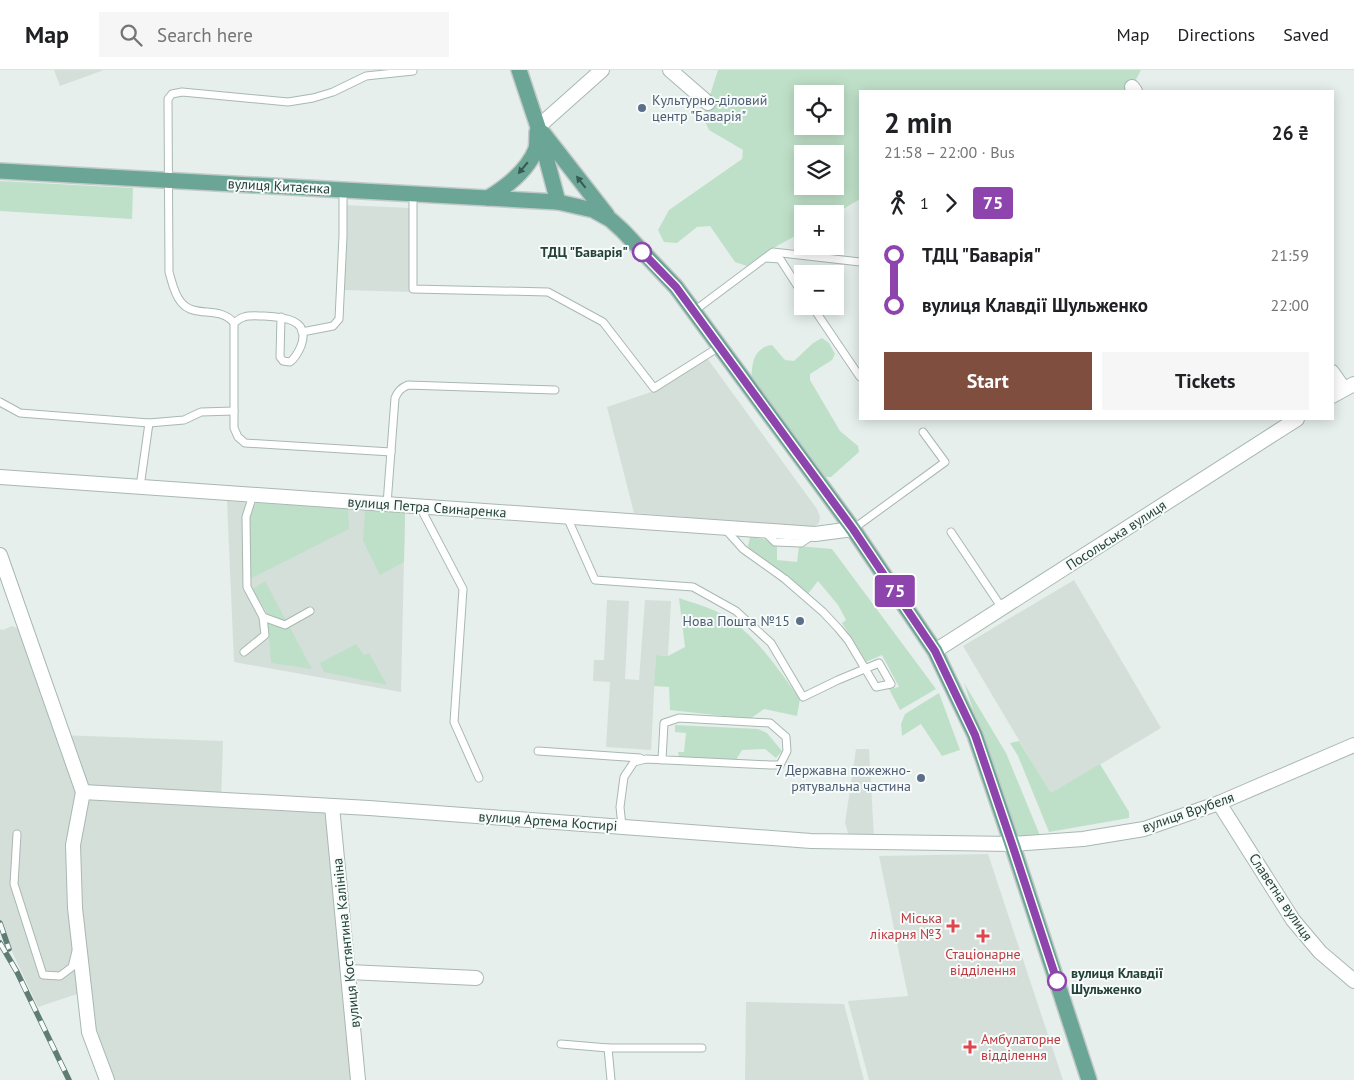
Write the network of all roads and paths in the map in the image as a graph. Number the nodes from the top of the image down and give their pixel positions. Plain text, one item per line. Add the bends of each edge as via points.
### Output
1 (520, 70) edge
2 (602, 70) edge
3 (670, 70) edge
4 (413, 71) edge
5 (708, 103) dead end
6 (538, 127) junction
7 (0, 171) edge
8 (168, 180) junction
9 (343, 190) junction
10 (413, 194) junction
11 (488, 198) junction
12 (558, 202) junction
13 (611, 220) junction
14 (765, 258) junction
15 (859, 262) edge
16 (794, 281) edge
17 (694, 312) junction
18 (818, 315) edge
19 (281, 317) junction
20 (234, 323) junction
21 (302, 332) junction
22 (720, 347) junction
23 (1334, 375) edge
24 (859, 376) edge
25 (555, 390) dead end
26 (1344, 390) edge
27 (0, 402) edge
28 (234, 411) junction
29 (1295, 420) edge
30 (149, 423) junction
31 (923, 432) dead end
32 (391, 452) junction
33 (0, 477) edge
34 (140, 487) junction
35 (253, 495) junction
36 (387, 504) junction
37 (420, 507) junction
38 (567, 517) junction
39 (724, 528) junction
40 (853, 529) junction
41 (951, 532) dead end
42 (0, 555) edge
43 (1002, 608) junction
44 (310, 611) dead end
45 (263, 617) junction
46 (935, 651) junction
47 (244, 652) dead end
48 (1354, 745) edge
49 (538, 751) dead end
50 (646, 759) junction
51 (662, 760) junction
52 (478, 778) dead end
53 (83, 792) junction
54 (1219, 803) junction
55 (332, 806) junction
56 (622, 826) junction
57 (17, 834) dead end
58 (1012, 844) junction
59 (78, 941) junction
60 (348, 972) junction
61 (476, 978) dead end
62 (1354, 981) edge
63 (561, 1044) dead end
64 (608, 1048) junction
65 (702, 1048) dead end
66 (107, 1080) edge
67 (358, 1080) edge
68 (611, 1080) edge
69 (1089, 1080) edge

1 - 6 main road
2 - 6 street
3 - 5 street
4 - 8 lane via 366,76 326,94 288,102 172,94 168,99
6 -> 11 main road via 532,156 504,188
6 - 12 main road
13 -> 6 main road
7 - 8 main road, вулиця Китаєнка
8 - 9 main road, вулиця Китаєнка
8 - 20 lane via 169,272 180,302 194,310 230,317
9 - 10 main road, вулиця Китаєнка
9 - 21 lane via 339,319 333,326
10 - 11 main road, вулиця Китаєнка
10 - 22 lane via 413,289 548,292 603,322 654,388
11 - 12 main road, вулиця Китаєнка
12 - 13 main road, вулиця Китаєнка via 593,210
13 - 17 main road via 676,287
14 - 15 lane via 773,252
14 - 16 lane via 780,259
14 - 17 lane
17 - 22 main road
18 - 24 lane
19 - 20 lane via 249,316
19 - 21 lane via 295,322
19 - 21 lane via 280,357 283,361 290,362 295,358 303,340
20 - 28 lane
22 - 40 main road
23 - 26 street
25 - 32 lane via 408,385 395,398
27 - 30 lane via 20,412
28 - 30 lane via 201,412 184,420
28 - 32 lane via 234,428 245,443
29 - 43 street, Посольська вулиця
30 - 34 lane
31 - 40 lane via 945,462
32 - 36 lane
33 - 34 street, вулиця Петра Свинаренка
34 - 35 street, вулиця Петра Свинаренка
35 - 36 street, вулиця Петра Свинаренка
35 - 45 lane via 246,517 247,587
36 - 37 street, вулиця Петра Свинаренка
37 - 38 street, вулиця Петра Свинаренка
37 - 52 lane via 462,589 454,722
38 - 39 street, вулиця Петра Свинаренка
38 - 39 lane via 595,580 693,587 736,611 771,643 803,697 866,670 848,640 823,612 743,549
39 - 40 street, вулиця Петра Свинаренка via 815,534
40 - 46 main road
41 - 43 lane
42 - 53 street
43 - 46 street, Посольська вулиця
44 - 45 lane via 285,625
45 - 47 lane via 265,635
46 - 58 main road via 975,735
48 - 54 street, вулиця Врубеля
49 - 50 lane
50 - 51 lane
50 - 56 lane via 634,762 624,777 620,807
51 - 51 lane via 780,765 786,751 786,737 770,723 679,718 664,724
53 - 55 street, вулиця Артема Костирі
53 - 59 street via 73,845
54 - 58 street, вулиця Врубеля via 1144,829 1083,839
54 - 62 street, Славетна вулиця via 1293,920 1320,952
55 - 56 street, вулиця Артема Костирі
55 - 60 street, вулиця Костянтина Калініна
56 - 58 street, вулиця Артема Костирі via 811,840
57 - 59 lane via 14,884 43,975 60,976 72,967
58 - 69 main road
59 - 66 street via 89,1032
60 - 61 street
60 - 67 street, вулиця Костянтина Калініна
63 - 64 lane
64 - 65 lane
64 - 68 lane

